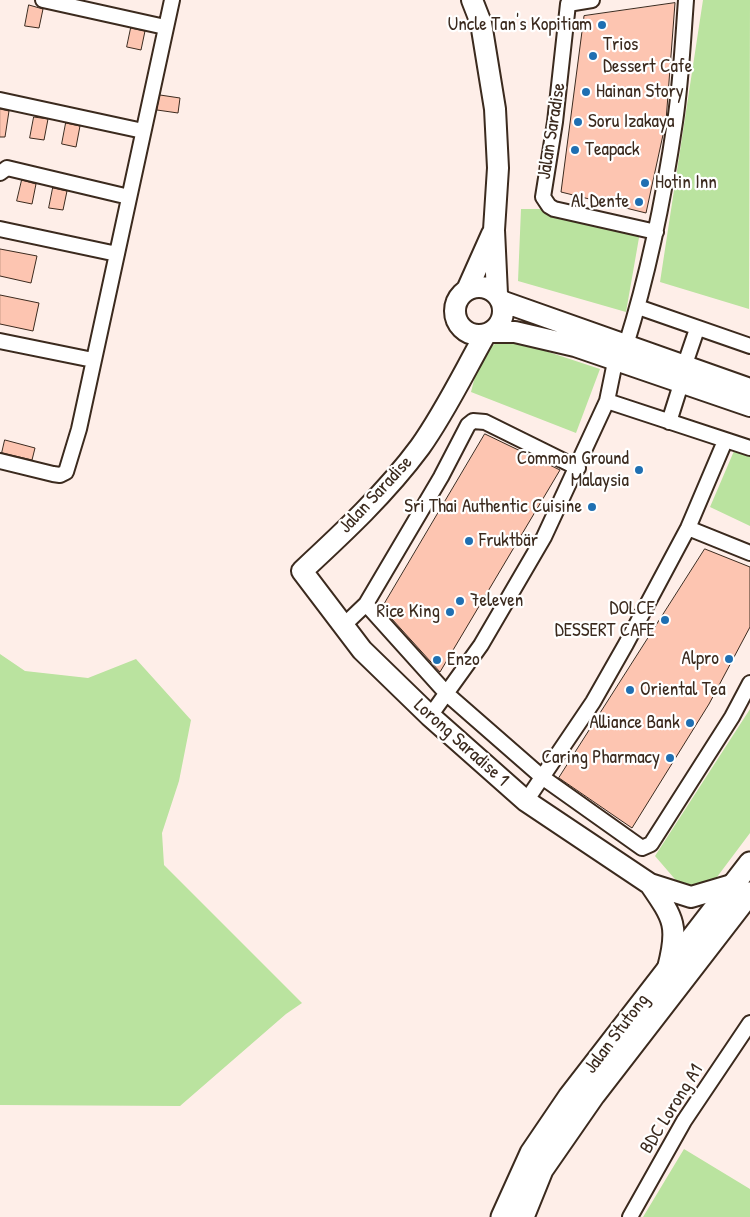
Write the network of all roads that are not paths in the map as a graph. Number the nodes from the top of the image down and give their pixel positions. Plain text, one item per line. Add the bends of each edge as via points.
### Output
1 (43, 0) edge
2 (172, 0) edge
3 (472, 0) edge
4 (492, 0) edge
5 (592, 0) edge
6 (686, 0) edge
7 (567, 2) edge
8 (481, 22) junction
9 (165, 27) junction
10 (0, 100) edge
11 (143, 131) junction
12 (0, 173) edge
13 (129, 197) junction
14 (0, 230) edge
15 (494, 230) junction
16 (656, 232) junction
17 (117, 254) junction
18 (467, 290) junction
19 (499, 298) junction
20 (638, 307) junction
21 (460, 326) junction
22 (697, 329) junction
23 (488, 333) junction
24 (0, 341) edge
25 (750, 346) edge
26 (621, 353) junction
27 (94, 360) junction
28 (682, 375) junction
29 (456, 386) junction
30 (750, 389) edge
31 (607, 401) junction
32 (750, 406) edge
33 (669, 422) junction
34 (725, 441) junction
35 (750, 448) edge
36 (0, 461) edge
37 (578, 468) junction
38 (688, 528) junction
39 (750, 553) edge
40 (302, 571) joint
41 (366, 604) junction
42 (343, 626) junction
43 (750, 683) edge
44 (447, 694) junction
45 (430, 716) junction
46 (542, 777) junction
47 (526, 801) junction
48 (750, 863) edge
49 (650, 884) junction
50 (742, 888) edge
51 (668, 968) junction
52 (750, 1023) edge
53 (502, 1217) edge
54 (524, 1217) edge
55 (630, 1217) edge

1 - 9 street
2 - 9 street
3 - 8 street
4 - 8 street
5 - 7 street, Jalan Saradise
6 - 16 street via 676,120
7 - 16 street, Jalan Saradise via 555,122 543,197 554,209
8 - 15 street via 495,109 498,168
9 - 11 street
10 - 11 street
11 - 13 street
12 - 13 street via 7,168
13 - 17 street
14 - 17 street
15 - 18 street
15 - 19 street
16 - 20 street
17 - 27 street
18 - 19 street via 483,287
18 - 21 street via 456,302
19 - 23 street via 503,315
19 - 26 street
20 - 22 street
20 - 26 street
21 - 23 street via 473,334
21 - 29 street via 462,354
22 - 25 street
22 - 28 street
23 - 26 street via 515,332
23 - 29 street, Jalan Saradise
24 - 27 street
26 - 28 street
26 - 31 street
27 - 36 street via 66,472 54,474
28 - 30 street
28 - 32 street
28 - 33 street
29 - 40 street, Jalan Saradise via 429,433 392,482
31 - 33 street
31 - 37 street
33 - 34 street
34 - 35 street
34 - 38 street
37 - 41 street via 485,422 473,421
37 - 44 street via 544,537 481,645
38 - 39 street
38 - 46 street via 593,702
40 - 42 street, Lorong Saradise 1
41 - 42 street
41 - 44 street
42 - 45 street, Lorong Saradise 1 via 362,650
43 - 46 street via 732,717 648,847 638,847
44 - 45 street
44 - 46 street
45 - 47 street, Lorong Saradise 1
46 - 47 street
47 - 49 street, Lorong Saradise 1
48 - 50 main road, Jalan Stutong
49 - 50 street via 691,897
49 - 51 street via 671,918 675,932
50 - 51 main road, Jalan Stutong
50 - 54 main road, Jalan Stutong via 542,1170
51 - 53 main road, Jalan Stutong via 569,1097 531,1153
52 - 55 street, BDC Lorong A1 via 684,1121

